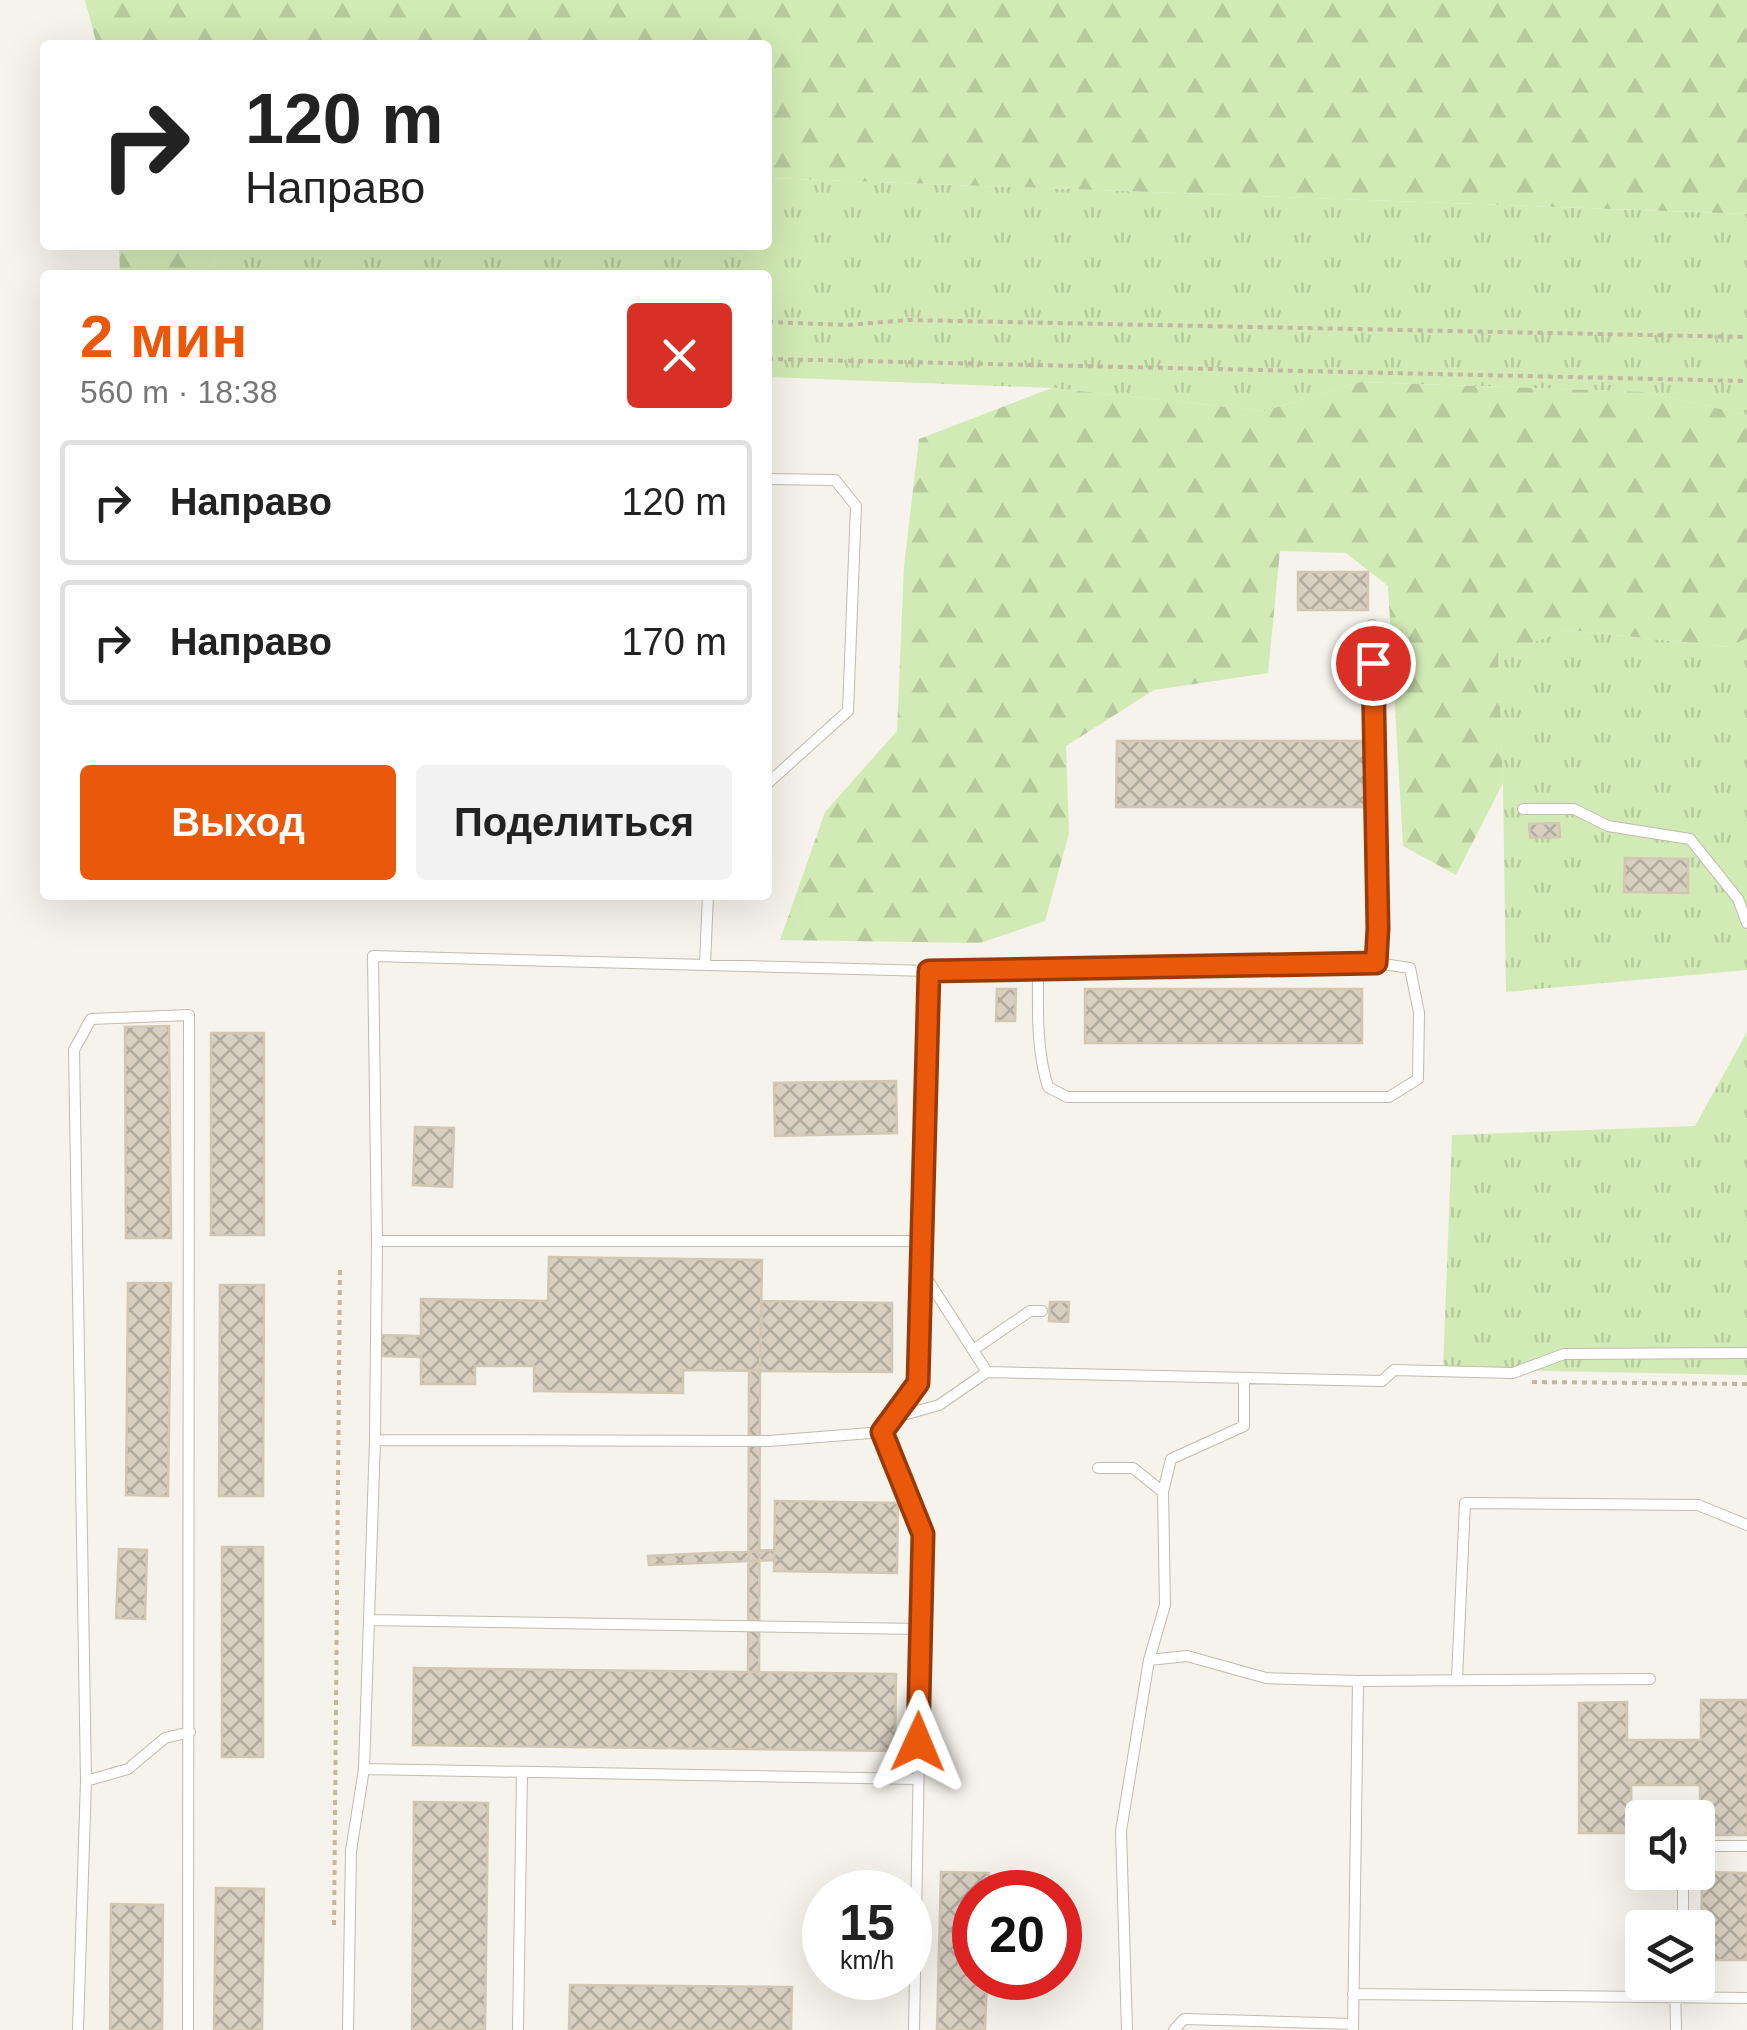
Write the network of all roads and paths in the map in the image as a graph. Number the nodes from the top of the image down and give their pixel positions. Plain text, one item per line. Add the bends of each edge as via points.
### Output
1 (772, 322) edge
2 (1747, 337) edge
3 (772, 359) edge
4 (1747, 381) edge
5 (772, 479) edge
6 (1372, 625) dead end
7 (772, 779) edge
8 (1523, 810) dead end
9 (708, 900) edge
10 (1747, 923) edge
11 (1376, 963) junction
12 (705, 964) junction
13 (1038, 970) junction
14 (929, 971) junction
15 (377, 1241) junction
16 (922, 1241) junction
17 (340, 1265) dead end
18 (922, 1270) junction
19 (1042, 1311) dead end
20 (973, 1350) junction
21 (1747, 1353) edge
22 (987, 1372) junction
23 (1244, 1378) junction
24 (1516, 1382) dead end
25 (1747, 1384) edge
26 (896, 1417) junction
27 (882, 1432) junction
28 (375, 1440) junction
29 (1098, 1468) dead end
30 (1162, 1492) junction
31 (1747, 1525) edge
32 (369, 1620) junction
33 (920, 1628) junction
34 (1149, 1660) junction
35 (1457, 1679) junction
36 (1650, 1680) dead end
37 (1358, 1682) junction
38 (190, 1732) junction
39 (364, 1768) junction
40 (522, 1773) junction
41 (917, 1779) junction
42 (86, 1781) junction
43 (1715, 1846) edge
44 (1747, 1846) edge
45 (334, 1932) dead end
46 (1353, 1994) junction
47 (1625, 1997) edge
48 (1715, 1998) edge
49 (1747, 1998) edge
50 (1674, 2000) edge
51 (1353, 2027) edge
52 (78, 2030) edge
53 (188, 2030) edge
54 (348, 2030) edge
55 (518, 2030) edge
56 (914, 2030) edge
57 (1127, 2030) edge
58 (1174, 2030) edge
59 (1676, 2030) edge

1 - 2 path
3 - 4 path
5 - 7 lane via 834,480 856,506 848,711
6 - 11 lane
8 - 10 lane via 1574,809 1608,826 1690,839 1738,899
9 - 12 lane
11 - 13 lane
11 - 13 lane via 1410,968 1419,1012 1418,1079 1389,1097 1067,1097 1048,1088 1042,1069
12 - 14 lane
12 - 15 lane via 373,956
13 - 14 lane
14 - 16 lane
15 - 16 lane
15 - 28 lane
16 - 18 lane
17 - 45 path
18 - 20 lane
18 - 26 lane via 918,1383
19 - 20 lane via 1030,1311
20 - 22 lane
21 - 23 lane via 1564,1354 1513,1374 1394,1370 1382,1380
22 - 23 lane
22 - 26 lane via 939,1405
23 - 30 lane via 1244,1426 1171,1459
24 - 25 path
26 - 27 lane
27 - 28 lane via 770,1441
27 - 33 lane via 923,1534
28 - 32 lane
29 - 30 lane via 1134,1468
30 - 34 lane via 1165,1604
31 - 35 lane via 1698,1504 1464,1503
32 - 33 lane
32 - 39 lane
33 - 41 lane
34 - 37 lane via 1186,1656 1266,1678
34 - 57 lane via 1121,1832
35 - 36 lane
35 - 37 lane
37 - 46 lane
38 - 42 lane via 165,1738 128,1769
38 - 42 lane via 189,1015 91,1019 74,1050
38 - 53 lane
39 - 40 lane
39 - 54 lane via 352,1851
40 - 41 lane
40 - 55 lane
41 - 56 lane
42 - 52 lane
43 - 44 lane
46 - 47 lane
46 - 51 lane
48 - 49 lane
50 - 59 lane
51 - 58 lane via 1184,2018

